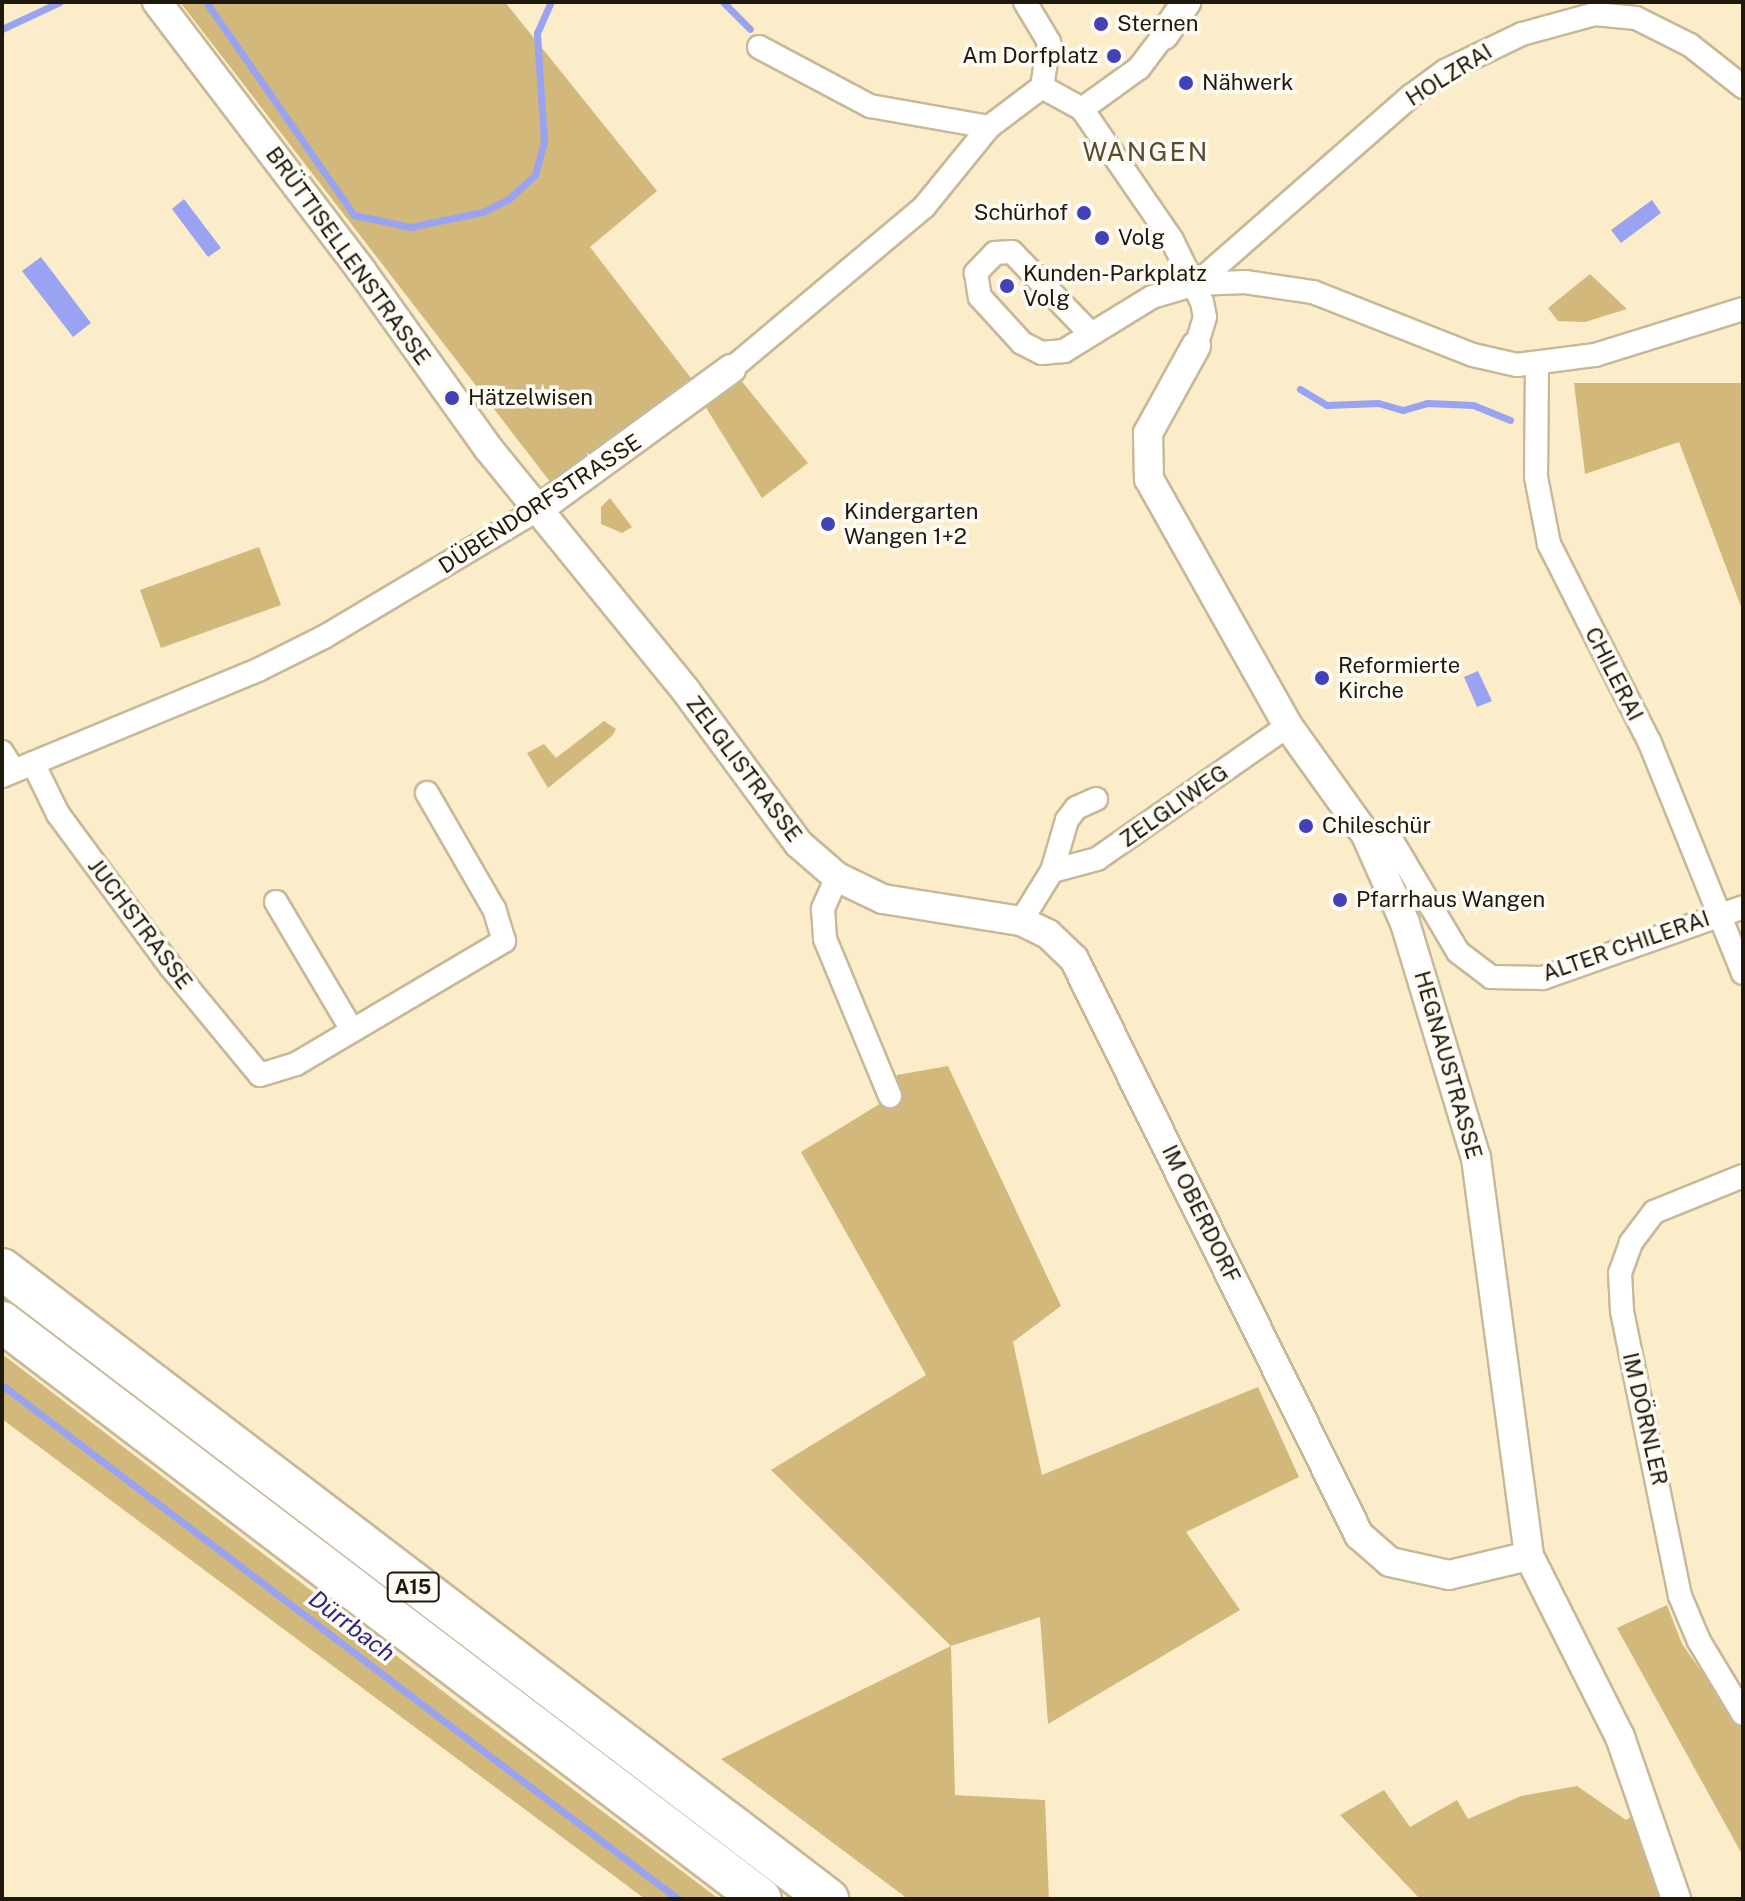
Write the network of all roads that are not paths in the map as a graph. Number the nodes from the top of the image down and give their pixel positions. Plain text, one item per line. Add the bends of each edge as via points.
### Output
1 (157, 2) edge
2 (1025, 2) edge
3 (1186, 2) edge
4 (1636, 10) edge
5 (1164, 35) joint
6 (759, 47) dead end
7 (1042, 87) junction
8 (1743, 87) edge
9 (1082, 109) junction
10 (989, 127) junction
11 (1196, 284) junction
12 (1743, 309) edge
13 (1090, 333) junction
14 (1196, 346) joint
15 (1537, 365) junction
16 (731, 369) joint
17 (539, 509) junction
18 (1288, 726) junction
19 (2, 752) edge
20 (16, 770) edge
21 (427, 793) dead end
22 (1096, 799) dead end
23 (1366, 835) junction
24 (1052, 871) junction
25 (837, 877) junction
26 (276, 902) dead end
27 (1743, 907) edge
28 (1720, 913) junction
29 (1021, 921) junction
30 (1743, 973) edge
31 (352, 1030) junction
32 (890, 1096) dead end
33 (1743, 1176) edge
34 (2, 1269) edge
35 (2, 1322) edge
36 (1529, 1556) junction
37 (1743, 1714) edge
38 (761, 1899) edge
39 (828, 1899) edge
40 (1676, 1899) edge

1 - 17 street, BRÜTTISELLENSTRASSE via 361,270 488,448
2 - 7 street via 1050,45
3 - 5 street
4 - 8 street, HOLZRAI
4 - 11 street, HOLZRAI via 1541,28 1445,71 1357,141
5 - 9 street via 1139,68
6 - 10 street via 870,106
7 - 9 street
7 - 10 street, DÜBENDORFSTRASSE
9 - 11 street, HEGNAUSTRASSE via 1130,174
10 - 16 street, DÜBENDORFSTRASSE via 924,207
11 - 13 street via 1160,293
11 - 14 street, HEGNAUSTRASSE via 1205,317
11 - 15 street via 1245,282 1313,292 1473,355
12 - 15 street via 1595,355
13 - 13 street via 1012,252 995,253 976,273 980,297 1028,348 1058,353
14 - 18 street, HEGNAUSTRASSE via 1148,433 1149,479
15 - 28 street, CHILERAI via 1536,477 1549,544 1650,743
16 - 17 street, DÜBENDORFSTRASSE
17 - 20 street, DÜBENDORFSTRASSE via 324,637
17 - 25 street, ZELGLISTRASSE via 686,691 799,844
18 - 23 street, HEGNAUSTRASSE
18 - 24 street, ZELGLIWEG via 1097,859
19 - 20 street, JUCHSTRASSE
20 - 31 street, JUCHSTRASSE via 58,814 170,966 260,1075 296,1064
21 - 31 street via 494,909 504,941
22 - 24 street via 1076,808 1067,820
23 - 28 street, ALTER CHILERAI via 1391,839 1458,952 1491,977 1543,978
23 - 36 street, HEGNAUSTRASSE via 1405,923 1476,1158
24 - 29 street
25 - 29 street, IM OBERDORF via 883,899
25 - 32 street via 823,909 825,939
26 - 31 street
27 - 28 street
28 - 30 street, CHILERAI
29 - 36 street, IM OBERDORF via 1062,946 1086,981 1359,1535 1390,1562 1449,1575
33 - 37 street, IM DÖRNLER via 1654,1212 1631,1243 1620,1273 1622,1311 1680,1596 1699,1641
34 - 39 highway, A15
35 - 38 highway, A15
36 - 40 street, HEGNAUSTRASSE via 1620,1737

